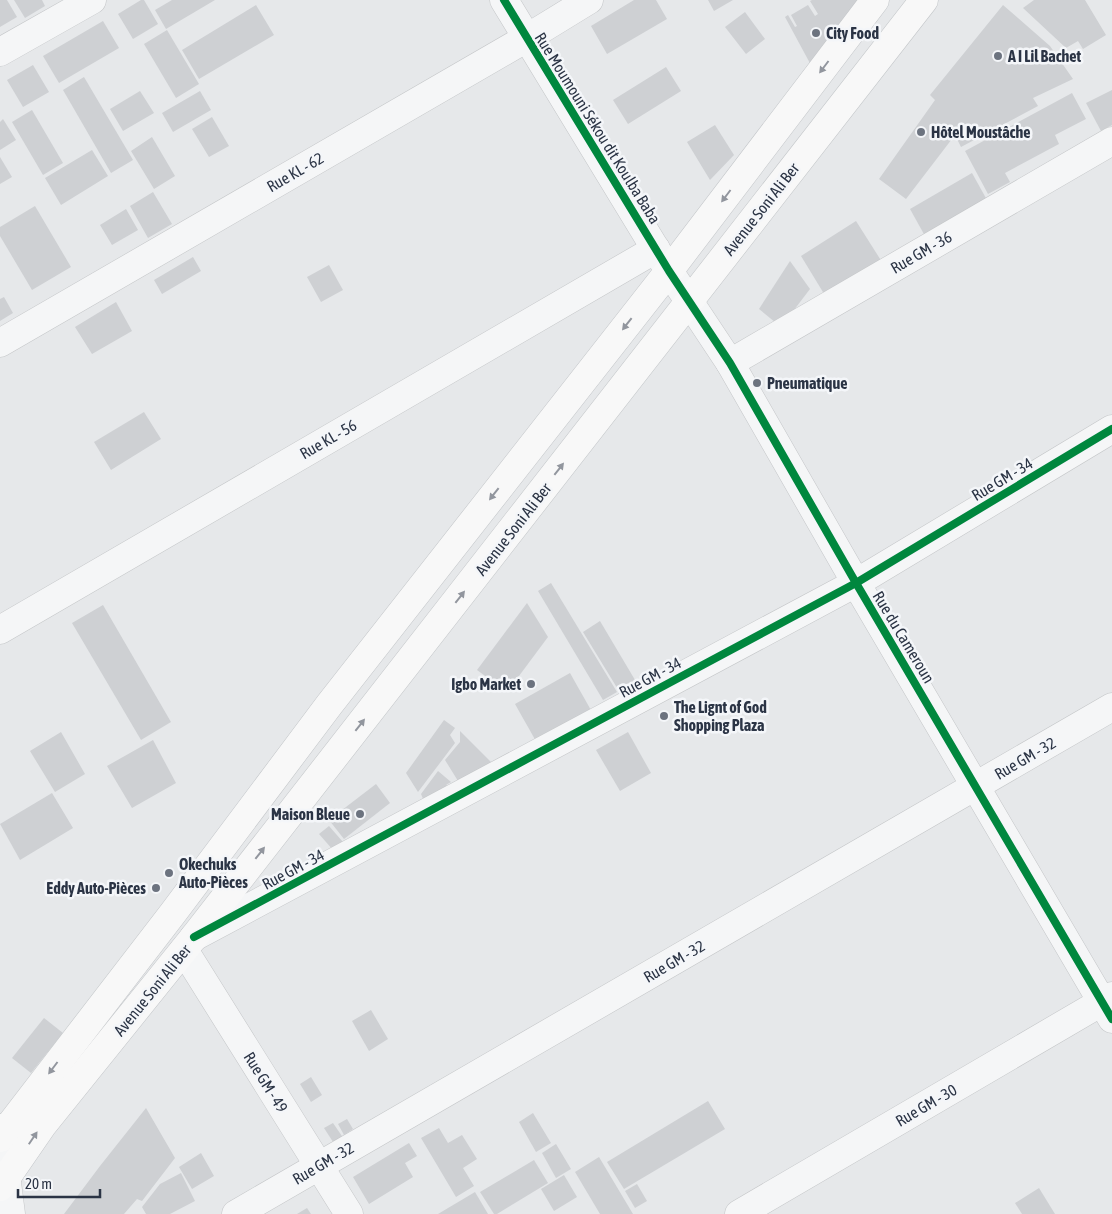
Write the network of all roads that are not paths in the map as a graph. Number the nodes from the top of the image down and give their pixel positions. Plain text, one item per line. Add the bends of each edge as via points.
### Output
1 (92, 0) edge
2 (504, 0) edge
3 (589, 0) edge
4 (875, 0) edge
5 (924, 0) edge
6 (526, 38) junction
7 (0, 52) edge
8 (1112, 141) edge
9 (663, 260) junction
10 (689, 302) junction
11 (0, 343) edge
12 (730, 364) junction
13 (1112, 429) edge
14 (856, 583) junction
15 (0, 630) edge
16 (1112, 707) edge
17 (976, 786) junction
18 (189, 944) junction
19 (1109, 1006) edge
20 (0, 1134) edge
21 (318, 1166) junction
22 (3, 1183) edge
23 (11, 1214) edge
24 (236, 1214) edge
25 (349, 1214) edge
26 (739, 1214) edge

1 - 7 street
2 - 6 street, Rue Moumouni Sékou dit Koulba Baba
3 - 6 street, Rue KL - 62
4 -> 9 main road, Avenue Soni Ali Ber
5 - 10 main road, Avenue Soni Ali Ber
6 - 9 street, Rue Moumouni Sékou dit Koulba Baba
6 - 11 street, Rue KL - 62
8 - 12 street, Rue GM - 36
9 - 10 street, Rue du Cameroun
9 - 15 street, Rue KL - 56
9 -> 20 main road, Avenue Soni Ali Ber via 173,913
10 - 12 street, Rue du Cameroun
18 -> 10 main road, Avenue Soni Ali Ber
12 - 14 street, Rue du Cameroun
13 - 14 street, Rue GM - 34
14 - 17 street, Rue du Cameroun
14 - 18 street, Rue GM - 34
16 - 17 street, Rue GM - 32
17 - 19 street, Rue du Cameroun
17 - 21 street, Rue GM - 32
18 - 21 street, Rue GM - 49
22 -> 18 main road, Avenue Soni Ali Ber via 42,1126
19 - 26 street, Rue GM - 30
20 - 22 street
21 - 24 street, Rue GM - 32
21 - 25 street, Rue GM - 49
22 - 23 street

